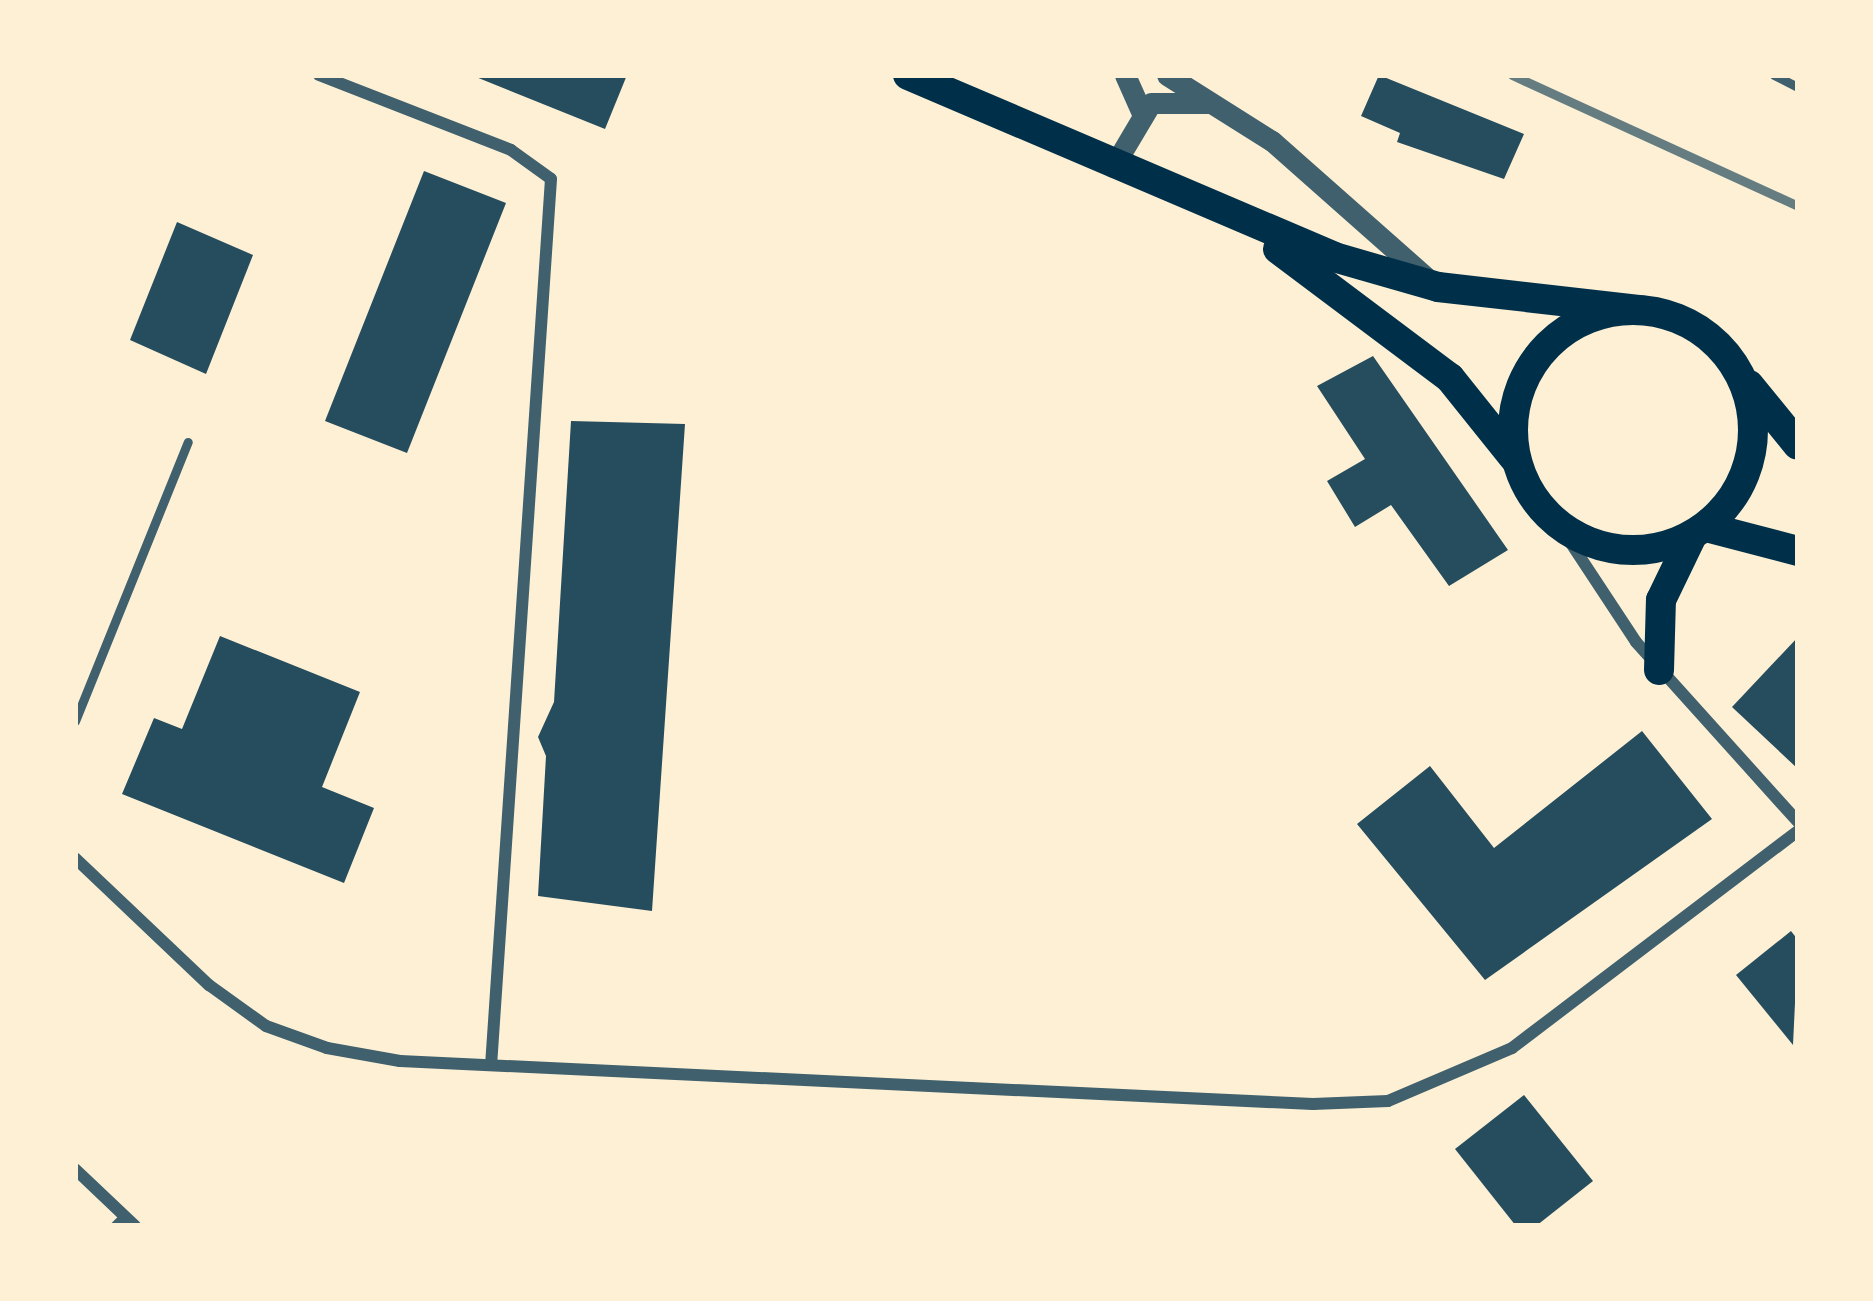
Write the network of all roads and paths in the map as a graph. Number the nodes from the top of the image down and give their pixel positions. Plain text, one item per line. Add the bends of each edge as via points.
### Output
1 (319, 75) edge
2 (908, 75) edge
3 (1125, 75) edge
4 (1167, 75) edge
5 (1774, 75) edge
6 (1798, 87) edge
7 (1141, 111) junction
8 (1236, 115) junction
9 (1114, 167) junction
10 (1216, 213) junction
11 (1438, 286) junction
12 (1641, 310) junction
13 (1736, 367) junction
14 (188, 442) dead end
15 (1798, 446) edge
16 (1517, 463) junction
17 (1555, 519) junction
18 (1699, 531) junction
19 (1798, 551) edge
20 (1659, 670) junction
21 (75, 721) edge
22 (1798, 826) edge
23 (75, 858) edge
24 (490, 1065) junction
25 (75, 1169) edge
26 (124, 1223) edge

1 - 24 street via 511,150 551,179
2 - 9 main road
3 - 7 street
4 - 8 street
5 - 6 lane
7 - 8 street via 1188,99
7 - 9 street
8 - 11 street
9 - 10 main road
10 - 11 main road
10 - 16 main road via 1408,341 1476,405
11 - 12 main road
12 - 13 main road via 1701,331
12 - 16 main road via 1580,322 1539,354 1514,416
13 - 15 main road
13 - 18 main road via 1754,425 1747,466 1726,508
14 - 21 lane
16 - 17 main road
17 - 18 main road via 1589,542 1629,550
17 - 20 street
18 - 19 main road
18 - 20 main road via 1661,600
20 - 22 street
22 - 24 street via 1513,1048 1388,1101 1313,1104
23 - 24 street via 209,985 266,1026 327,1048
25 - 26 street

